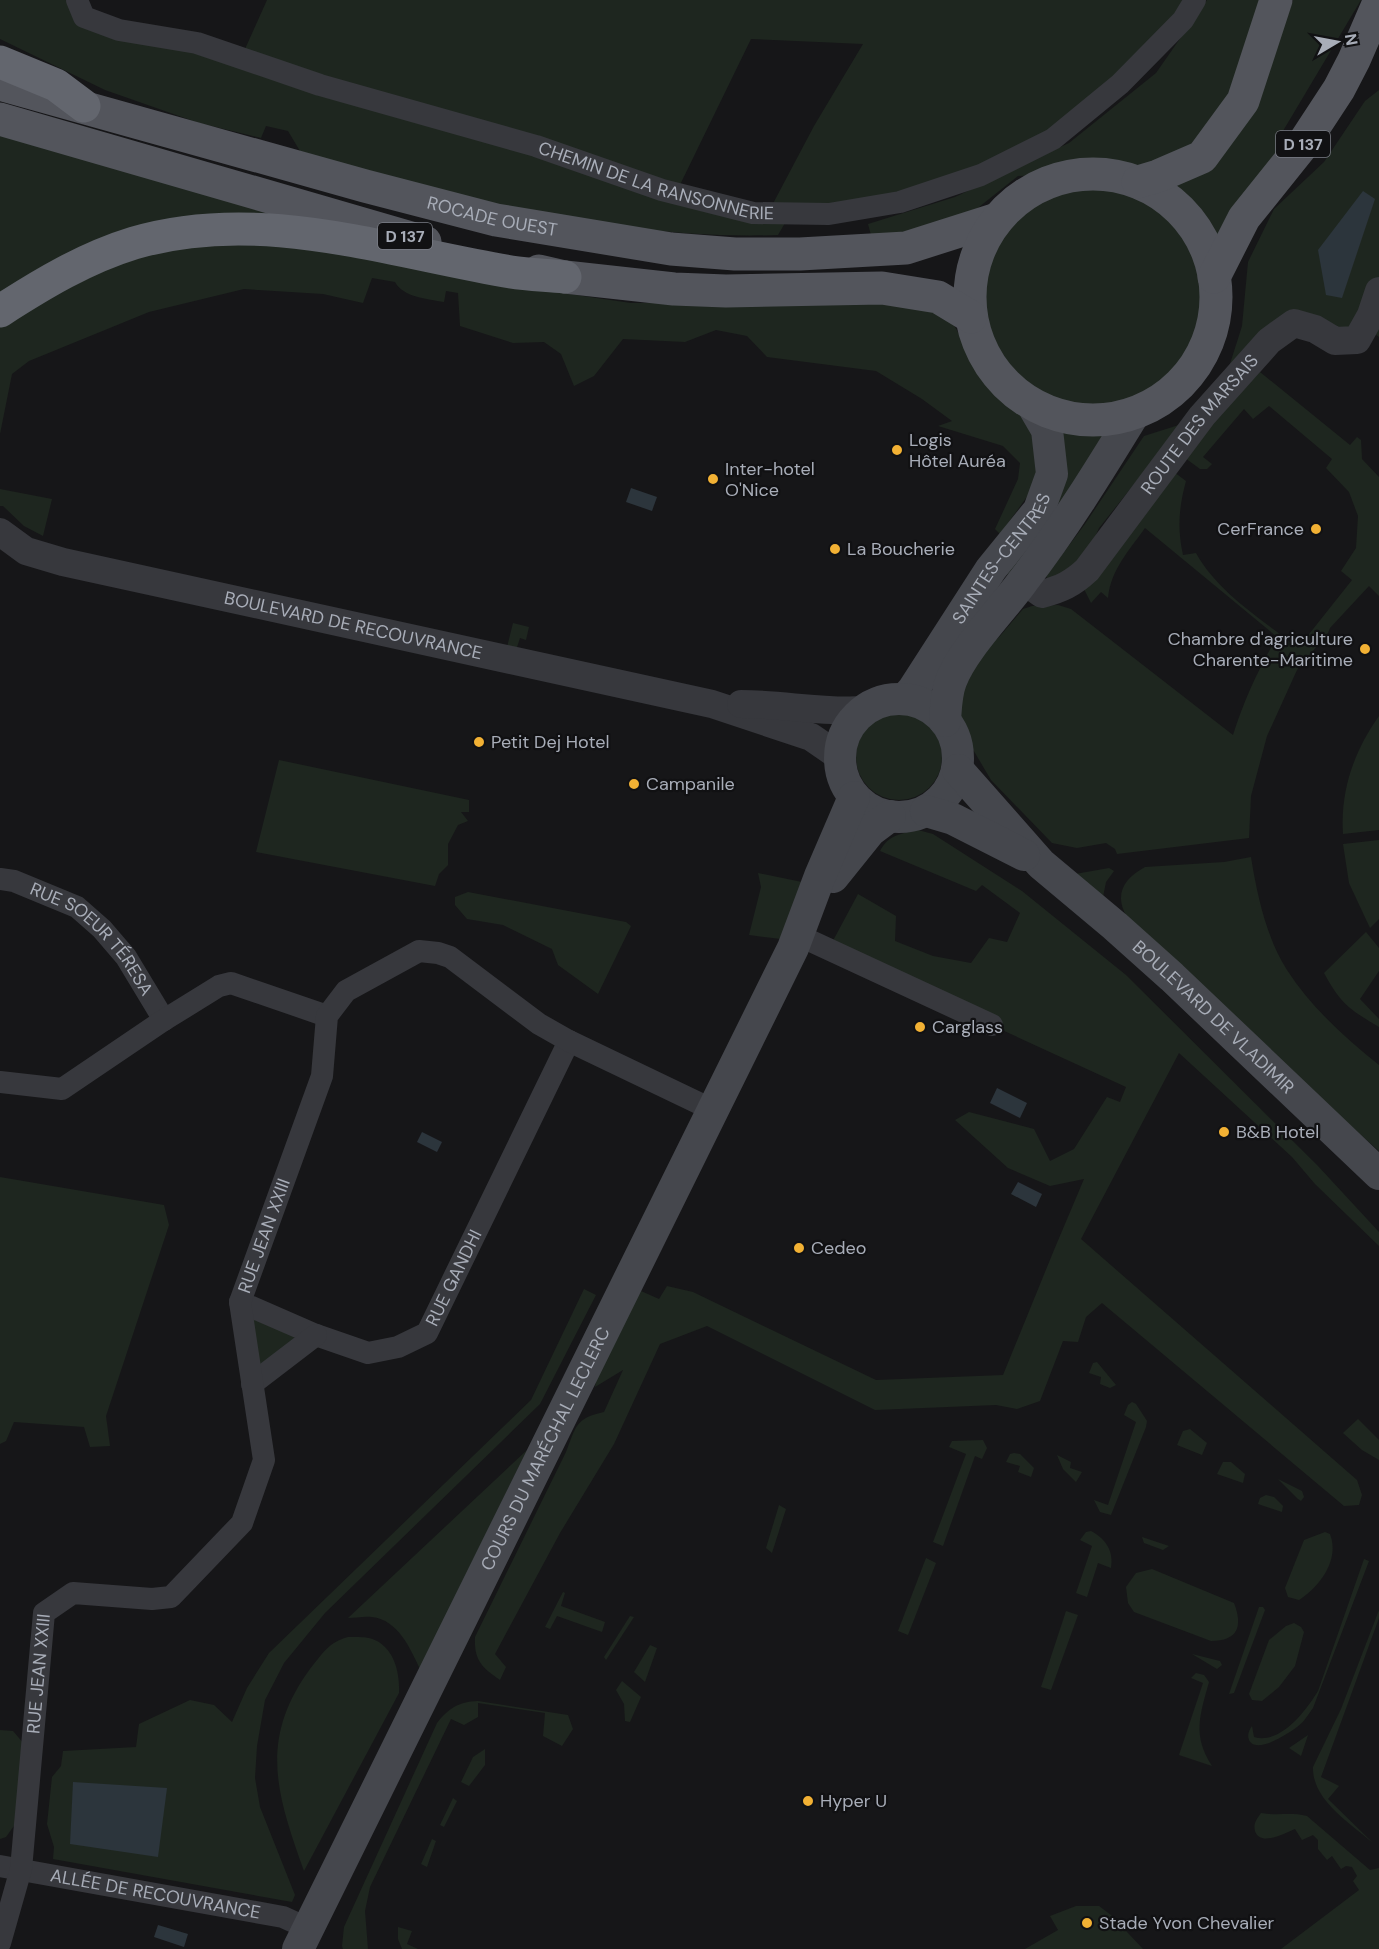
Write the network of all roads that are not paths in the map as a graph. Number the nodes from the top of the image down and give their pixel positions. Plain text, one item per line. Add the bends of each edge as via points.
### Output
1 (77, 0) edge
2 (1195, 0) edge
3 (1276, 0) edge
4 (1379, 2) edge
5 (0, 62) edge
6 (0, 84) edge
7 (84, 106) junction
8 (0, 119) edge
9 (1138, 182) junction
10 (994, 220) junction
11 (565, 277) junction
12 (1214, 277) junction
13 (1379, 291) edge
14 (0, 311) edge
15 (971, 317) junction
16 (1033, 406) junction
17 (1134, 414) junction
18 (0, 532) edge
19 (1024, 581) junction
20 (905, 699) junction
21 (712, 704) junction
22 (864, 710) junction
23 (945, 721) junction
24 (840, 757) junction
25 (958, 770) junction
26 (854, 797) junction
27 (926, 812) junction
28 (890, 816) junction
29 (1041, 864) junction
30 (0, 879) edge
31 (796, 942) junction
32 (327, 1016) junction
33 (164, 1020) junction
34 (992, 1024) dead end
35 (568, 1041) junction
36 (0, 1082) edge
37 (713, 1110) junction
38 (1379, 1174) edge
39 (240, 1302) junction
40 (316, 1335) junction
41 (252, 1384) junction
42 (11, 1868) edge
43 (302, 1938) edge
44 (0, 1943) edge

1 - 2 street, CHEMIN DE LA RANSONNERIE via 84,17 119,30 197,44 320,85 536,146 662,190 753,213 829,214 900,202 981,175 1053,139 1120,84 1183,20
3 - 9 main road via 1243,101 1202,157
4 - 12 main road, D 137 via 1339,89 1301,147 1244,218
5 - 7 highway via 56,85
6 - 7 main road, ROCADE OUEST / D 137
7 - 10 main road, ROCADE OUEST / D 137 via 496,220 670,249 800,254 906,248
8 - 11 main road, D 137 via 485,259
9 - 10 main road via 1089,174 1058,176 1025,191
9 - 12 main road via 1184,212 1196,229
10 - 15 main road via 978,250 970,283
11 - 14 highway via 514,273 296,231 228,228 164,236 122,247 67,271
11 - 15 main road, D 137 via 726,291 882,288 938,297
12 - 17 main road via 1216,306 1200,363 1180,387
13 - 19 street, ROUTE DES MARSAIS via 1358,339 1335,341 1294,323 1269,341 1202,416 1073,584 1042,594
15 - 16 main road via 984,357 1006,386
16 - 17 main road via 1079,419 1107,421
16 - 20 main road, SAINTES-CENTRES via 1047,430 1052,474 1039,510 991,569
17 - 19 main road via 1077,507
18 - 21 street, BOULEVARD DE RECOUVRANCE via 26,550 63,562
19 - 23 main road via 960,662 950,681
20 - 22 main road via 879,702
20 - 23 main road via 931,708
21 - 22 street via 772,704 838,712
21 - 24 street via 811,737
22 - 24 main road via 846,732
23 - 25 main road via 957,745
24 - 26 main road via 841,773
25 - 27 main road via 952,787
25 - 29 main road
26 - 28 main road via 870,810
26 - 31 main road, COURS DU MARÉCHAL LECLERC
27 - 28 main road
27 - 29 main road via 953,819
28 - 31 main road, COURS DU MARÉCHAL LECLERC via 870,831 839,868
29 - 38 main road, BOULEVARD DE VLADIMIR via 1172,977
30 - 33 street, RUE SOEUR TÉRESA via 14,881 76,908 102,929 126,957
31 - 34 street
31 - 37 main road, COURS DU MARÉCHAL LECLERC
32 - 33 street via 231,983 219,986
32 - 35 street via 346,991 419,951 450,957
32 - 39 street, RUE JEAN XXIII via 322,1076
33 - 36 street via 62,1089
35 - 37 street
35 - 40 street, RUE GANDHI via 427,1333 398,1347 368,1353
37 - 43 main road, COURS DU MARÉCHAL LECLERC
39 - 40 street, RUE GANDHI
39 - 41 street, RUE JEAN XXIII
40 - 41 street
41 - 42 street, RUE JEAN XXIII via 264,1460 242,1523 171,1597 73,1593 44,1613
42 - 43 street, ALLÉE DE RECOUVRANCE via 283,1917
42 - 44 street

